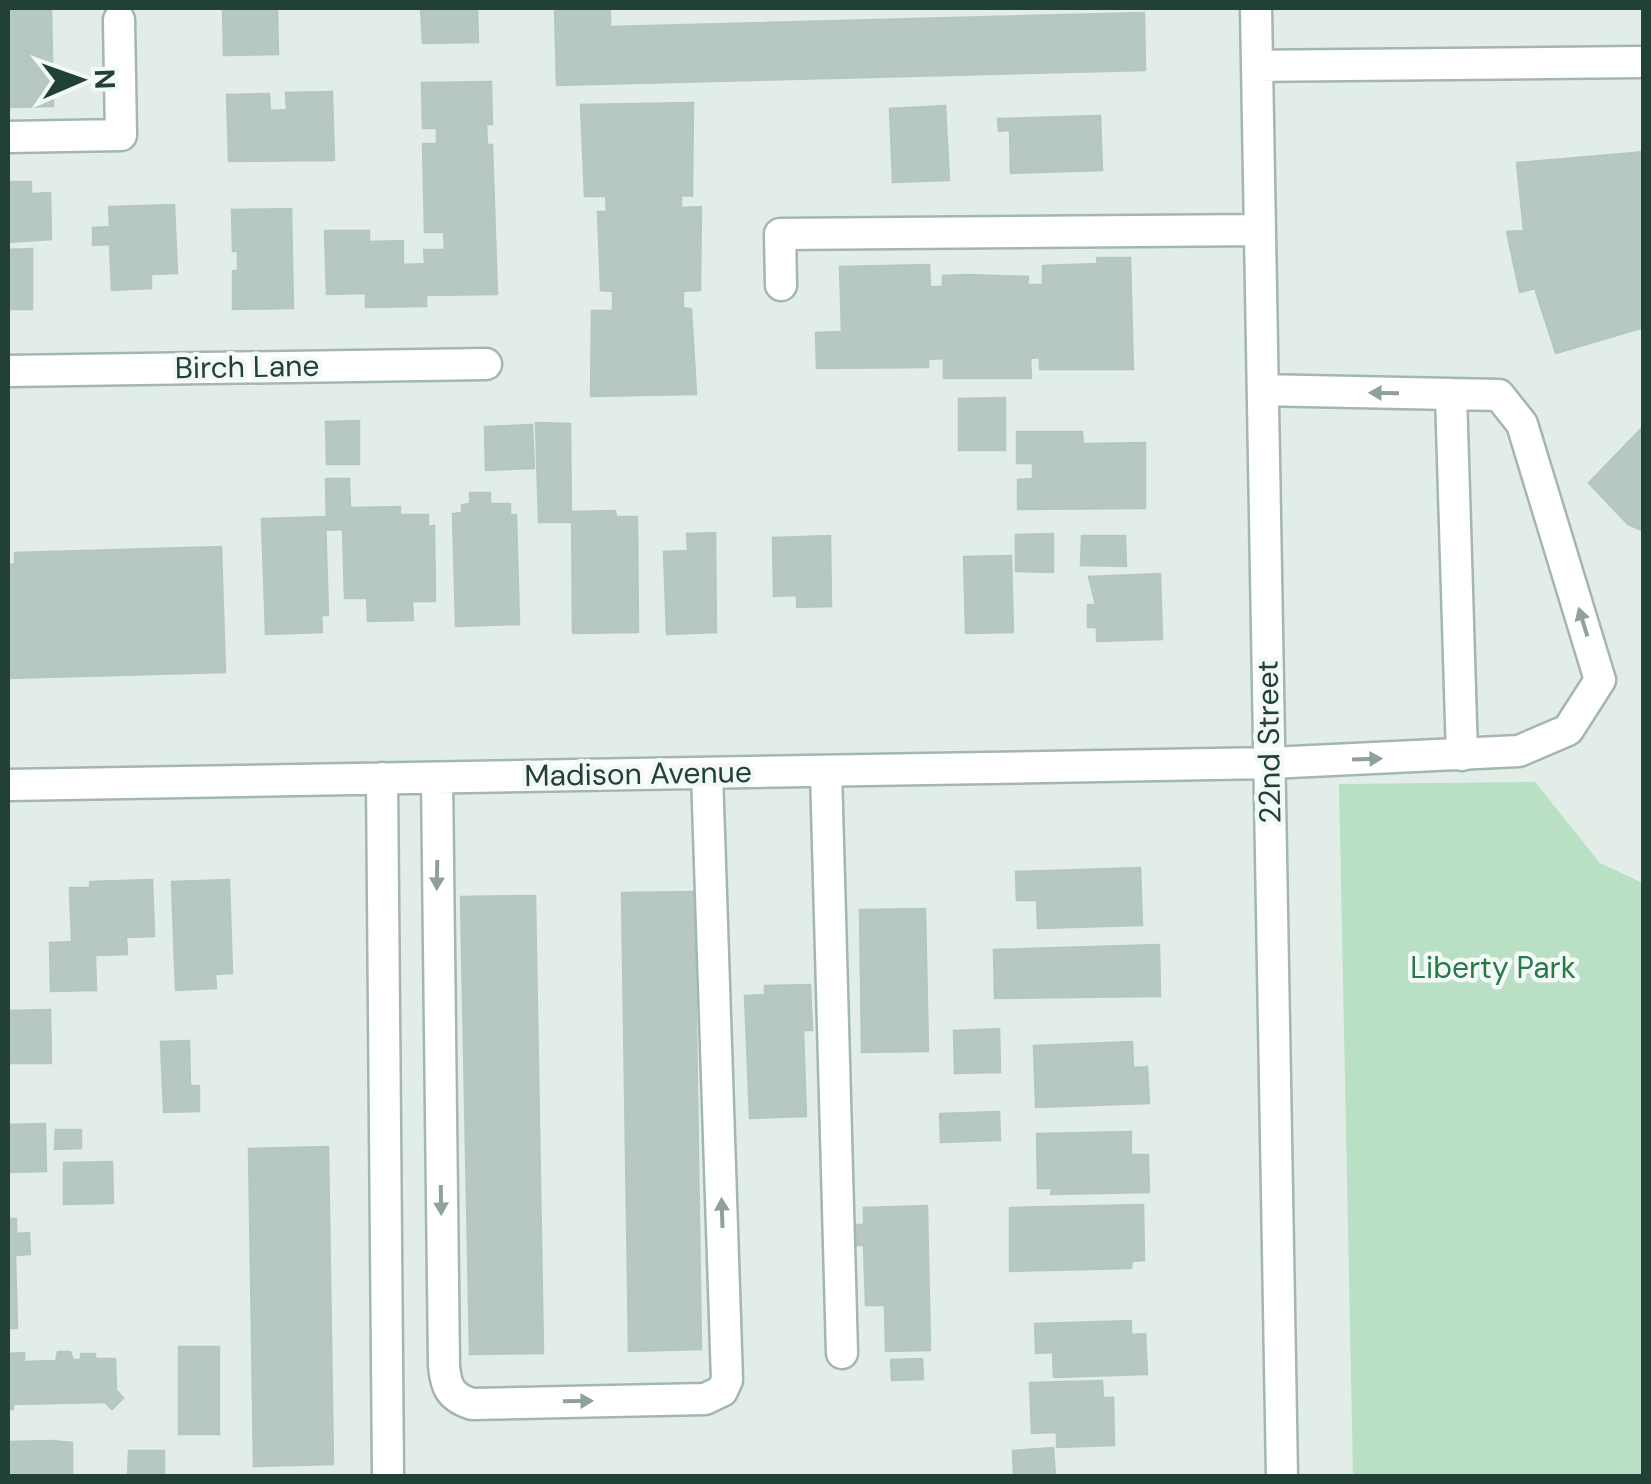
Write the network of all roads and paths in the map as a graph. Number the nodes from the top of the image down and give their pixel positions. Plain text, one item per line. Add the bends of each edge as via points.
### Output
1 (1256, 8) edge
2 (119, 20) dead end
3 (1639, 62) dead end
4 (1257, 66) junction
5 (8, 137) edge
6 (1260, 230) junction
7 (781, 285) dead end
8 (486, 364) dead end
9 (8, 371) edge
10 (1263, 390) junction
11 (1451, 394) junction
12 (1462, 754) junction
13 (1270, 763) junction
14 (826, 771) junction
15 (707, 773) junction
16 (382, 778) junction
17 (437, 778) junction
18 (8, 785) edge
19 (842, 1353) dead end
20 (388, 1476) edge
21 (1282, 1476) edge

1 - 4 street, 22nd Street
2 - 5 street via 121,135
3 - 4 street
4 - 6 street, 22nd Street
6 - 7 street via 780,234
6 - 10 street, 22nd Street
8 - 9 street, Birch Lane
11 -> 10 street
10 - 13 street, 22nd Street
11 - 12 street
12 -> 11 street, Madison Avenue via 1519,751 1568,730 1600,680 1522,424 1499,395
13 -> 12 street, Madison Avenue
13 - 14 street, Madison Avenue
13 - 21 street, 22nd Street
14 - 15 street, Madison Avenue
14 - 19 street
15 - 17 street, Madison Avenue
17 -> 15 street via 444,1366 456,1399 491,1403 704,1398 727,1380
16 - 17 street, Madison Avenue
16 - 18 street, Madison Avenue
16 - 20 street

